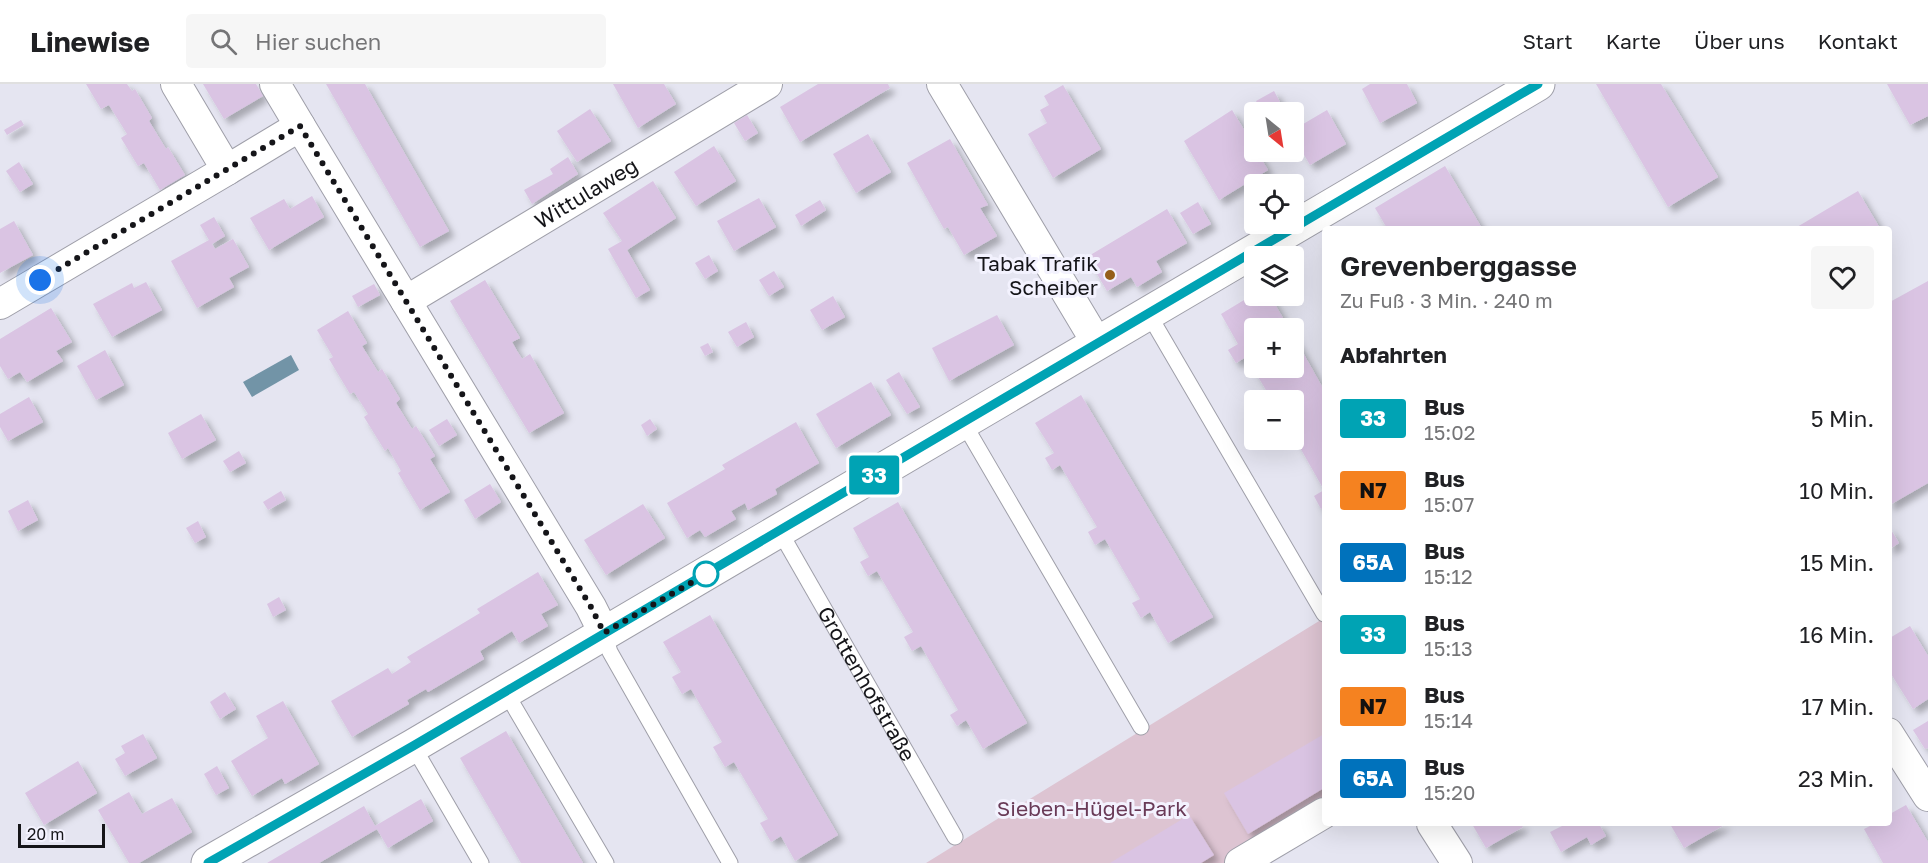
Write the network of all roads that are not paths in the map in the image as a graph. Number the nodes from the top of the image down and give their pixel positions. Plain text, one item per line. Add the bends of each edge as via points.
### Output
1 (176, 84) edge
2 (275, 84) edge
3 (767, 84) edge
4 (942, 84) edge
5 (1538, 84) edge
6 (300, 126) junction
7 (227, 170) junction
8 (406, 302) junction
9 (0, 304) edge
10 (1148, 313) junction
11 (1097, 343) junction
12 (963, 422) junction
13 (779, 531) junction
14 (1322, 611) edge
15 (604, 633) junction
16 (505, 691) junction
17 (1141, 727) dead end
18 (1892, 739) edge
19 (413, 746) junction
20 (1928, 796) edge
21 (1322, 814) edge
22 (1433, 826) edge
23 (955, 837) dead end
24 (208, 863) edge
25 (481, 863) edge
26 (606, 863) edge
27 (730, 863) edge
28 (1240, 863) edge
29 (1457, 863) edge

1 - 7 street
2 - 6 street
3 - 8 street, Wittulaweg
4 - 11 street
5 - 10 main road
6 - 7 street
6 - 8 street
7 - 9 street
8 - 15 street
10 - 11 main road
10 - 14 lane
11 - 12 main road
12 - 13 main road
12 - 17 lane
13 - 15 main road
13 - 23 lane, Grottenhofstraße
15 - 16 main road
15 - 27 lane via 610,652
16 - 19 main road
16 - 26 lane
18 - 20 street
19 - 24 main road
19 - 25 lane
21 - 28 street
22 - 29 street

